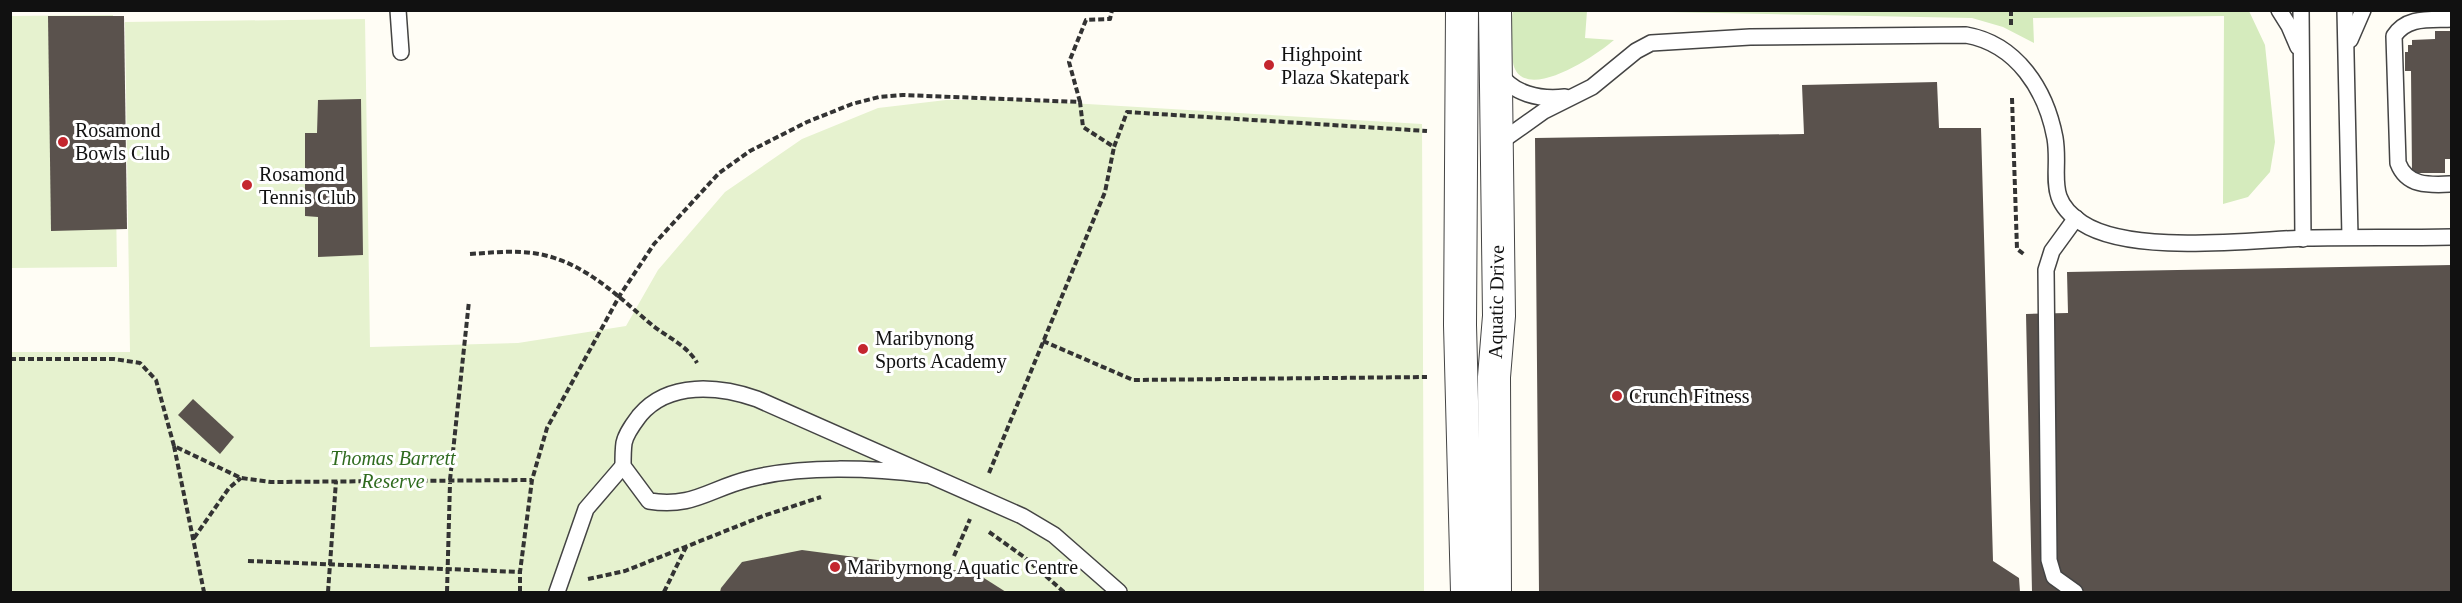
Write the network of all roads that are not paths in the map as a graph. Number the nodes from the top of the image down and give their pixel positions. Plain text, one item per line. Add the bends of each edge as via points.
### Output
1 (398, 10) edge
2 (1462, 10) edge
3 (1495, 10) edge
4 (2279, 10) edge
5 (2301, 10) edge
6 (2345, 10) edge
7 (2363, 10) edge
8 (2451, 19) edge
9 (400, 52) dead end
10 (2301, 56) junction
11 (2347, 56) junction
12 (1495, 66) junction
13 (1571, 96) junction
14 (1496, 157) junction
15 (2451, 184) edge
16 (2076, 218) junction
17 (2350, 237) junction
18 (2451, 237) edge
19 (2303, 238) junction
20 (623, 466) junction
21 (927, 475) junction
22 (558, 589) edge
23 (1119, 592) edge
24 (1467, 592) edge
25 (1495, 592) edge
26 (2075, 592) edge

1 - 9 lane
2 - 24 street, Aquatic Drive via 1460,325
3 - 12 street, Aquatic Drive
4 - 10 lane
5 - 10 lane
6 - 11 lane
7 - 11 lane via 2351,32
8 - 15 lane via 2409,22 2401,25 2394,36 2401,171 2413,182
10 - 19 lane
11 - 17 lane
12 - 13 lane via 1511,87 1548,98
12 - 14 street, Aquatic Drive
13 - 14 lane via 1553,104 1506,138
13 - 16 lane via 1592,87 1651,43 1750,37 1952,34 1986,40 2010,54 2031,77 2045,104 2055,140 2056,190
14 - 25 street, Aquatic Drive via 1499,316 1494,377
16 - 19 lane via 2098,231 2142,240
16 - 26 lane via 2052,251 2046,270 2049,560 2054,577
17 - 18 lane
17 - 19 lane
20 - 21 lane via 649,501 670,504 693,501 750,478 790,473 884,470
20 - 21 lane via 624,441 649,405 692,389 737,392 758,399
20 - 22 lane via 586,509
21 - 23 lane via 1054,535

